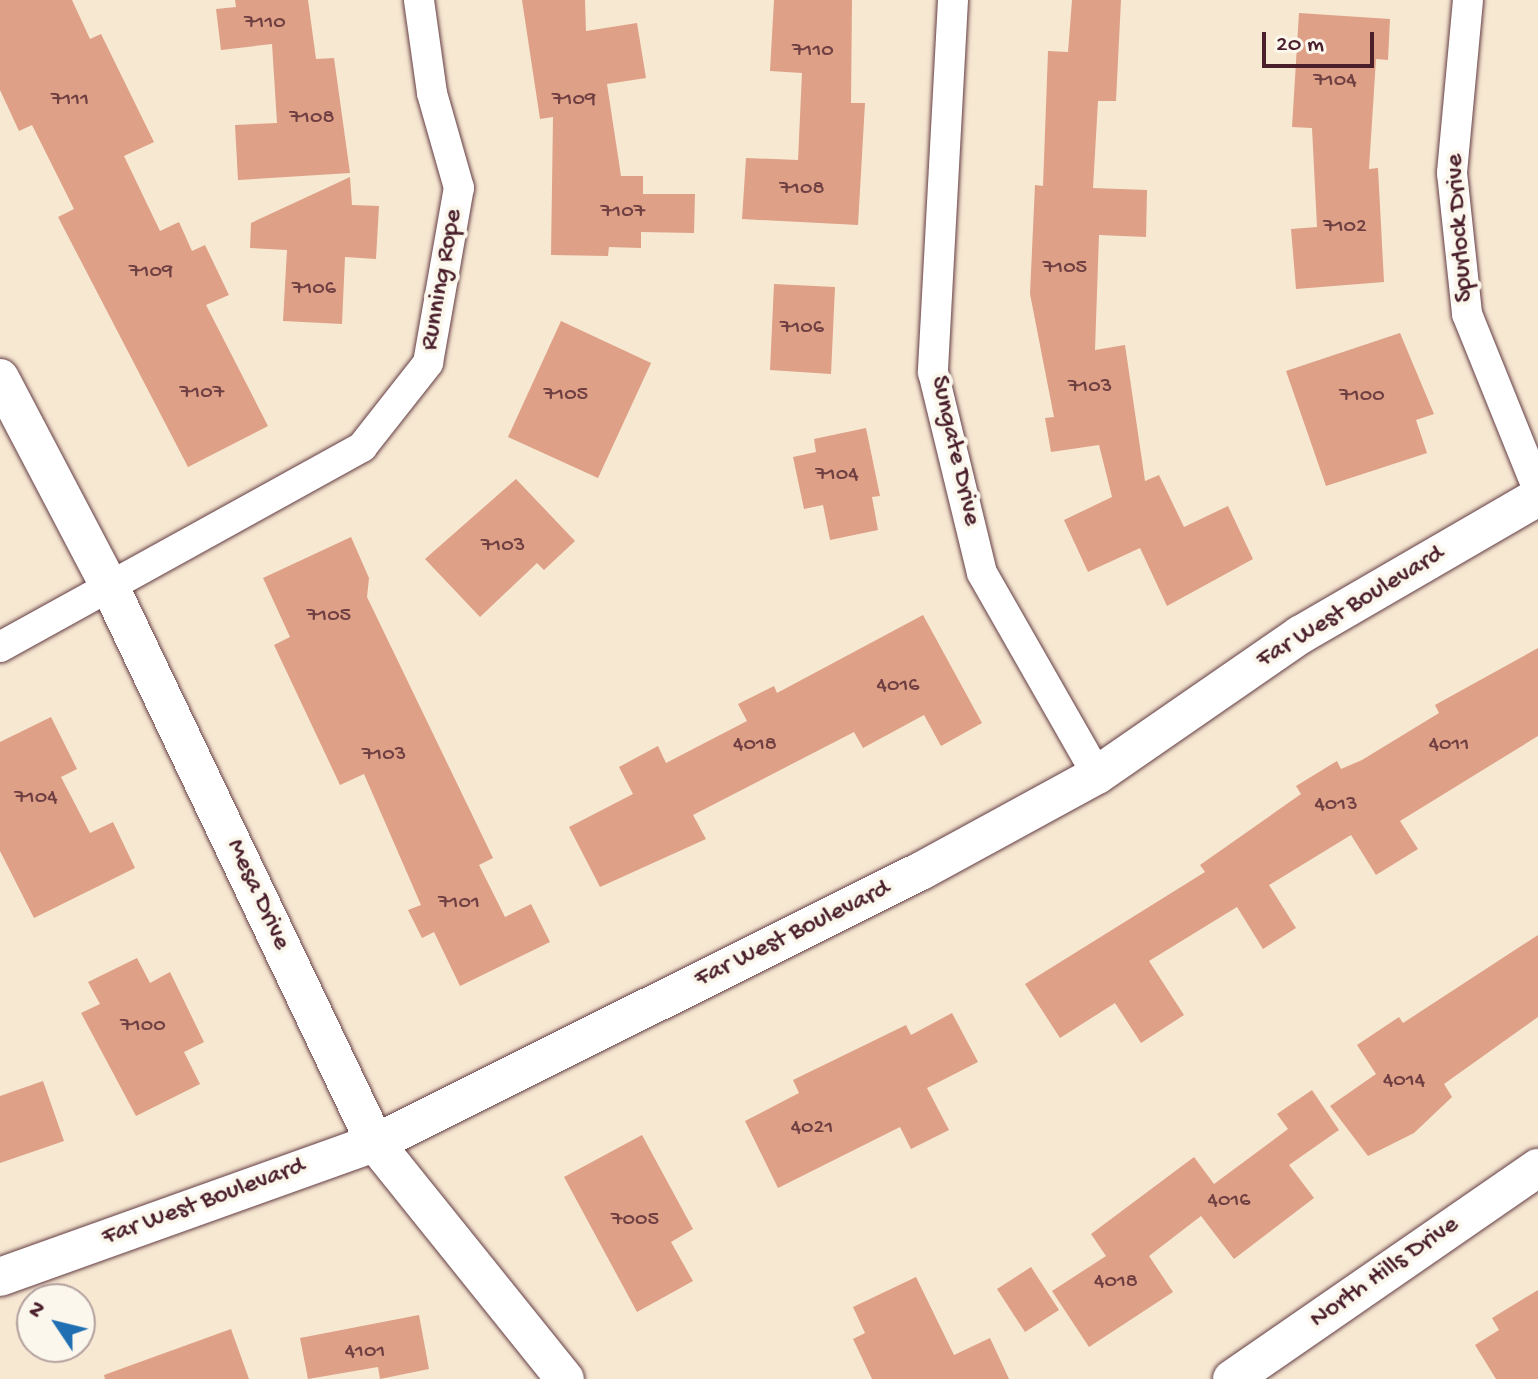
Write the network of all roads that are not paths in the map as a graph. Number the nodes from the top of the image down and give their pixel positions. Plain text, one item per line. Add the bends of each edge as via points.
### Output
1 (419, 0) edge
2 (953, 0) edge
3 (1468, 0) edge
4 (0, 378) edge
5 (1538, 490) edge
6 (1538, 497) edge
7 (111, 589) junction
8 (0, 647) edge
9 (1097, 775) junction
10 (375, 1143) junction
11 (1538, 1168) edge
12 (0, 1277) edge
13 (565, 1379) edge
14 (1232, 1379) edge

1 - 7 street, Running Rope via 432,93 459,188 428,363 362,447
2 - 9 street, Sungate Drive via 933,372 982,573
3 - 5 street, Spurlock Drive via 1452,173 1467,314
4 - 7 street, Mesa Drive
6 - 9 street, Far West Boulevard via 1300,635
7 - 8 street, Running Rope
7 - 10 street, Mesa Drive
9 - 10 street, Far West Boulevard via 921,871
10 - 12 street, Far West Boulevard
10 - 13 street, Mesa Drive
11 - 14 street, North Hills Drive

